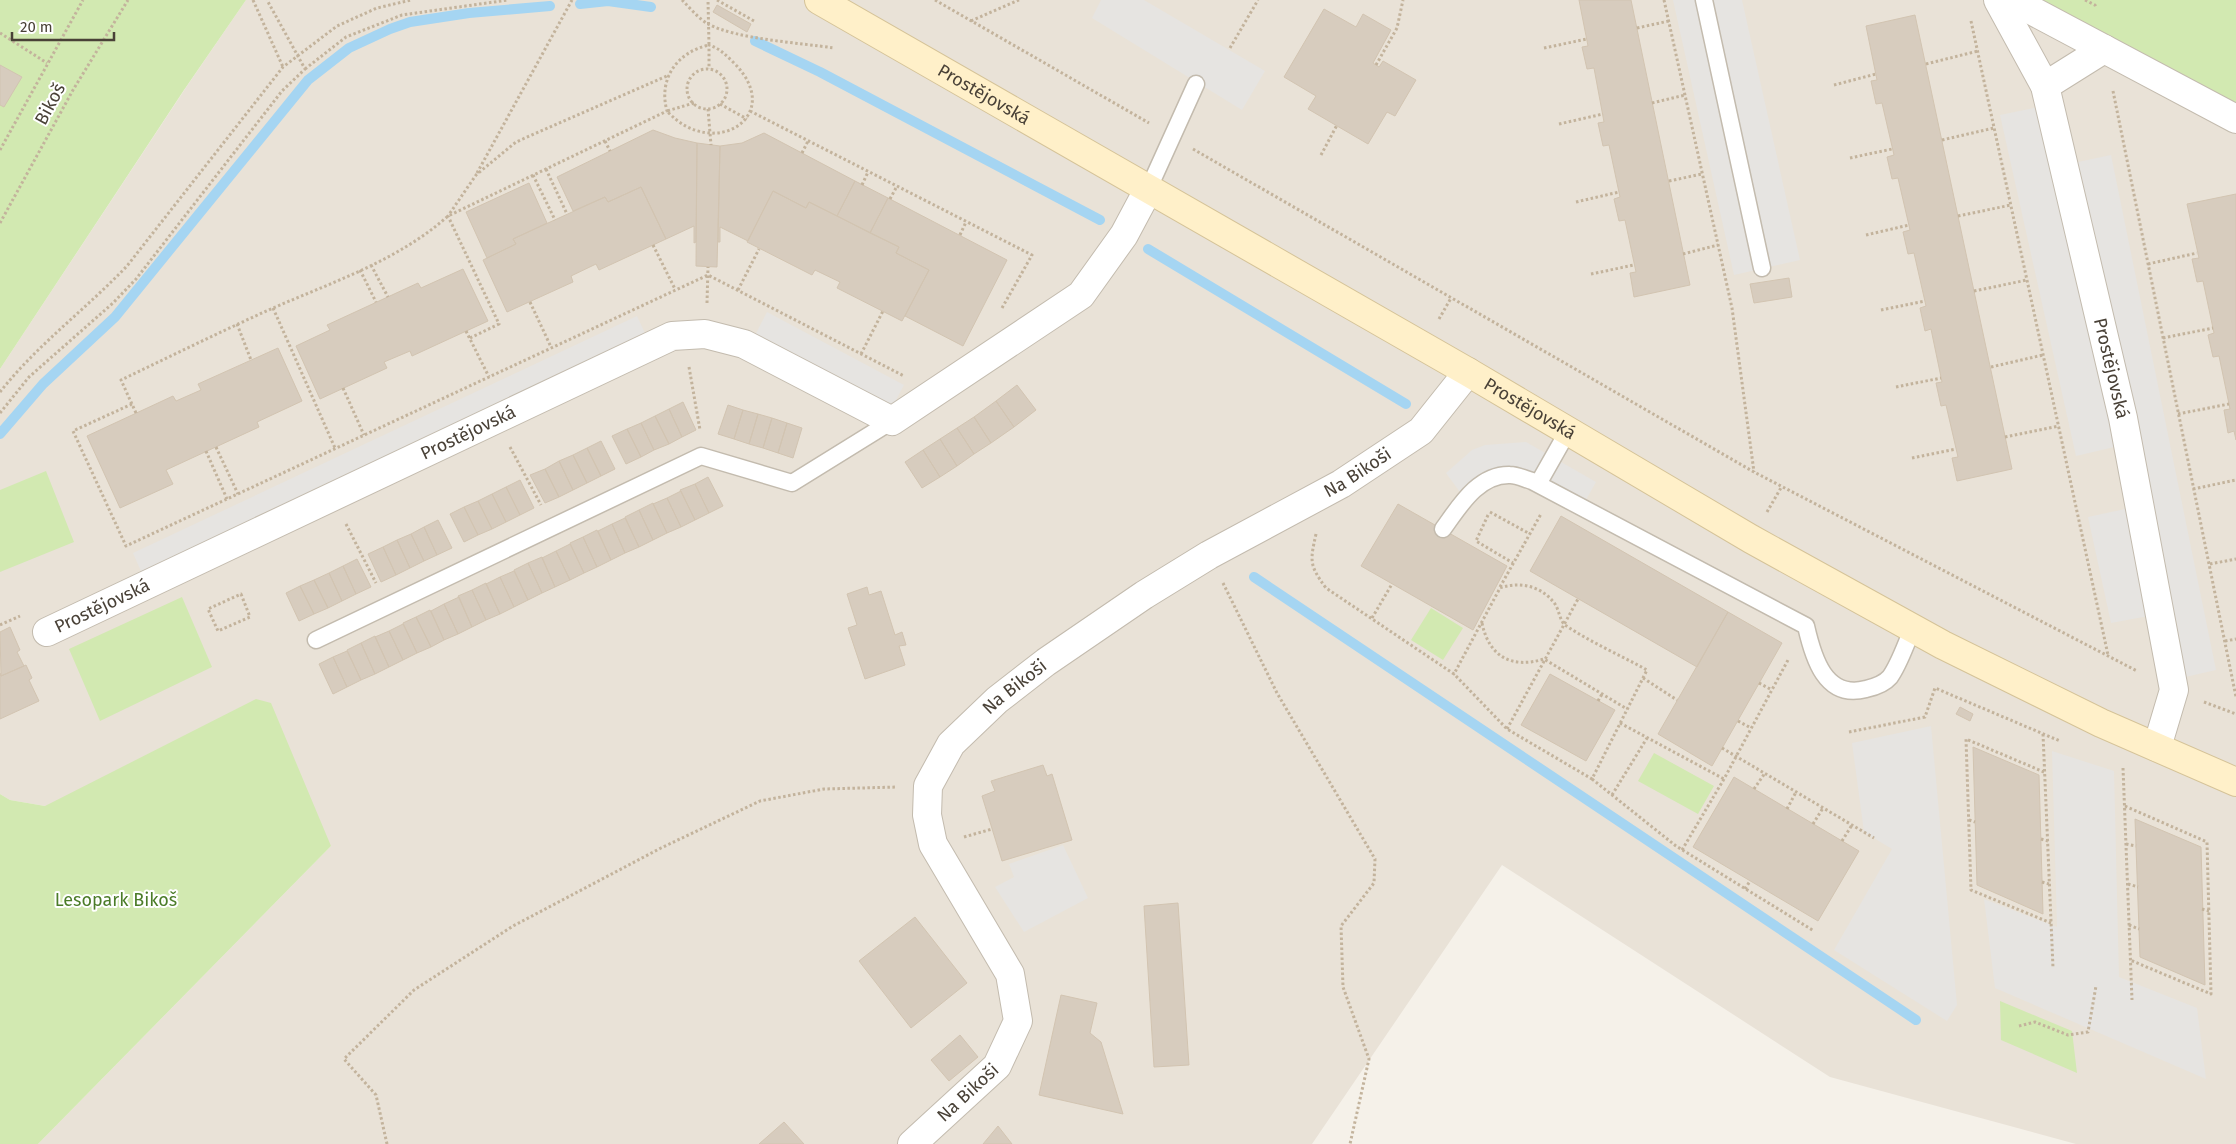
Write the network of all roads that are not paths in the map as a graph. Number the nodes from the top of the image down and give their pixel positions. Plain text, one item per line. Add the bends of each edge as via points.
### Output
1 (819, 0) edge
2 (1704, 0) edge
3 (1998, 0) edge
4 (2012, 0) edge
5 (2104, 49) junction
6 (1196, 84) dead end
7 (2045, 86) junction
8 (2236, 119) edge
9 (1148, 190) junction
10 (1762, 268) dead end
11 (1468, 372) junction
12 (892, 421) junction
13 (1568, 431) junction
14 (1538, 484) junction
15 (1442, 530) dead end
16 (1913, 628) junction
17 (47, 632) dead end
18 (316, 640) dead end
19 (2156, 747) junction
20 (2236, 782) edge
21 (912, 1144) edge

1 - 9 street, Prostějovská
2 - 10 lane
3 - 7 street, Prostějovská
4 - 5 street
5 - 7 street
5 - 8 street
6 - 9 lane
7 - 19 street, Prostějovská via 2123,418 2174,690
9 - 11 street, Prostějovská
9 - 12 street via 1124,235 1082,295
11 - 13 street, Prostějovská
11 - 21 street, Na Bikoši via 1421,431 1341,484 1209,555 1136,600 997,700 951,744 928,786 927,815 933,844 1010,974 1018,1021 997,1066
12 - 17 street, Prostějovská via 744,344 705,334 672,336
12 - 18 lane via 792,483 702,456
13 - 14 lane
13 - 16 street, Prostějovská via 1751,539
14 - 15 lane via 1510,475 1490,477 1465,499
14 - 16 lane via 1806,626 1812,653 1822,673 1834,685 1858,692 1880,686 1890,677
16 - 19 street, Prostějovská via 2101,723
19 - 20 street, Prostějovská

